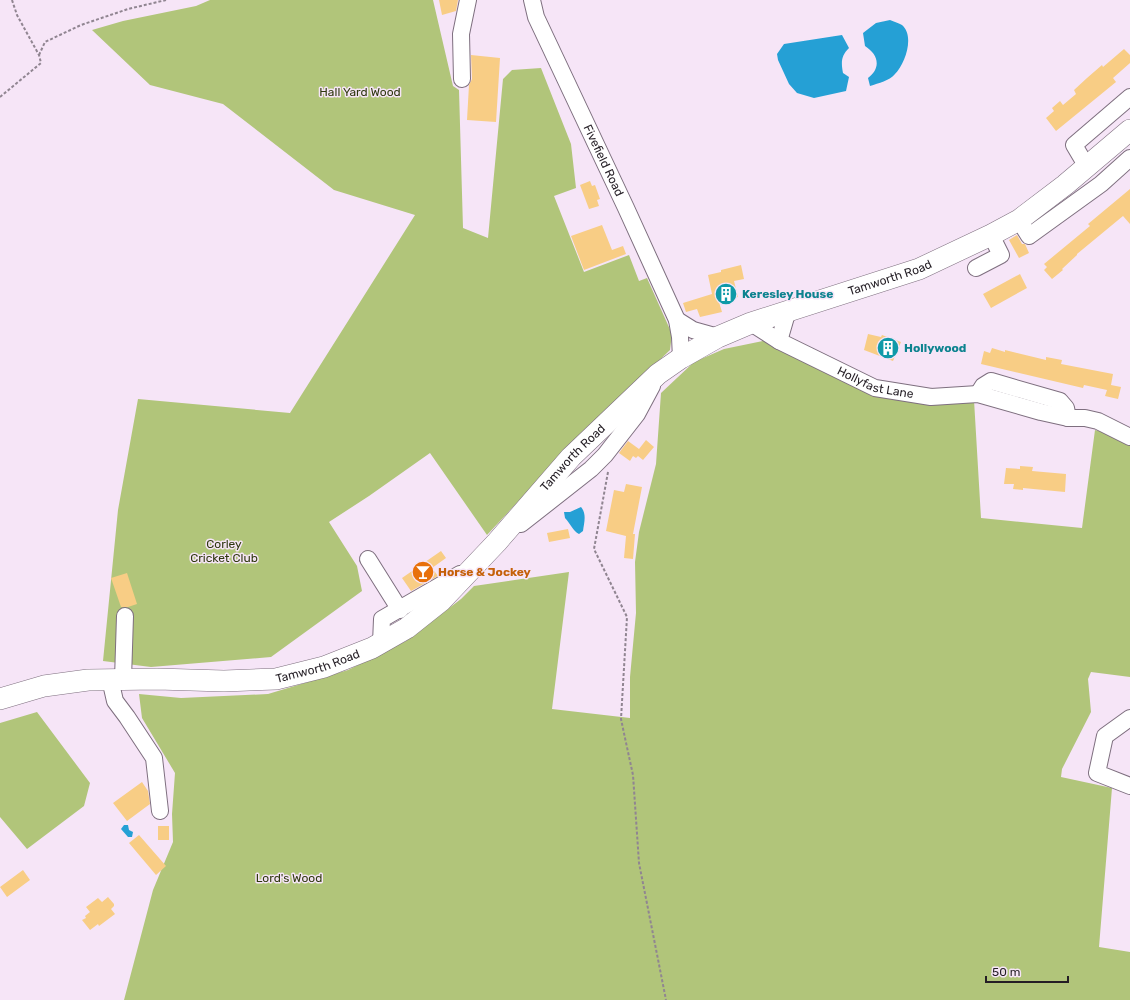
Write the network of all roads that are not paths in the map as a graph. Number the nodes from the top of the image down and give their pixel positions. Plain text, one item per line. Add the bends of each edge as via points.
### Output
1 (468, 0) edge
2 (532, 0) edge
3 (462, 79) dead end
4 (1130, 97) edge
5 (1130, 130) edge
6 (1130, 158) edge
7 (1087, 167) junction
8 (1019, 220) junction
9 (991, 235) junction
10 (976, 268) dead end
11 (788, 310) junction
12 (676, 320) junction
13 (751, 323) junction
14 (718, 337) junction
15 (779, 341) junction
16 (681, 358) junction
17 (658, 374) junction
18 (1130, 437) edge
19 (497, 542) junction
20 (368, 559) dead end
21 (478, 563) junction
22 (400, 610) junction
23 (125, 616) dead end
24 (381, 643) junction
25 (117, 679) junction
26 (0, 699) edge
27 (1130, 718) edge
28 (1130, 786) edge
29 (160, 811) dead end

1 - 3 street via 461,34
2 - 12 street, Fivefield Road via 536,17
4 - 7 street via 1074,145
5 - 7 main road, Tamworth Road
6 - 8 street via 1101,184 1029,236
7 - 8 main road, Tamworth Road
8 - 9 main road, Tamworth Road
9 - 10 street via 1006,253
9 - 11 main road, Tamworth Road via 919,269
11 - 13 main road, Tamworth Road
11 - 15 street
12 - 14 street via 693,330
12 - 16 street, Fivefield Road
13 - 14 main road, Tamworth Road
13 - 15 street, Hollyfast Lane
14 - 16 main road, Tamworth Road
15 - 18 street, Hollyfast Lane via 876,388 931,397 978,394 1041,412 1068,418 1086,418
16 - 17 main road, Tamworth Road
17 - 19 main road, Tamworth Road via 571,456
17 - 19 street via 637,414 605,455 591,469
19 - 21 main road, Tamworth Road
20 - 22 street
21 - 22 street
21 - 24 main road, Tamworth Road via 441,601 407,628
22 - 24 street via 382,619
23 - 25 street
24 - 25 main road, Tamworth Road via 324,667 276,678 224,681
25 - 26 main road, Tamworth Road via 74,681 44,686
25 - 29 street via 115,701 154,758
27 - 28 street via 1105,736 1097,773

